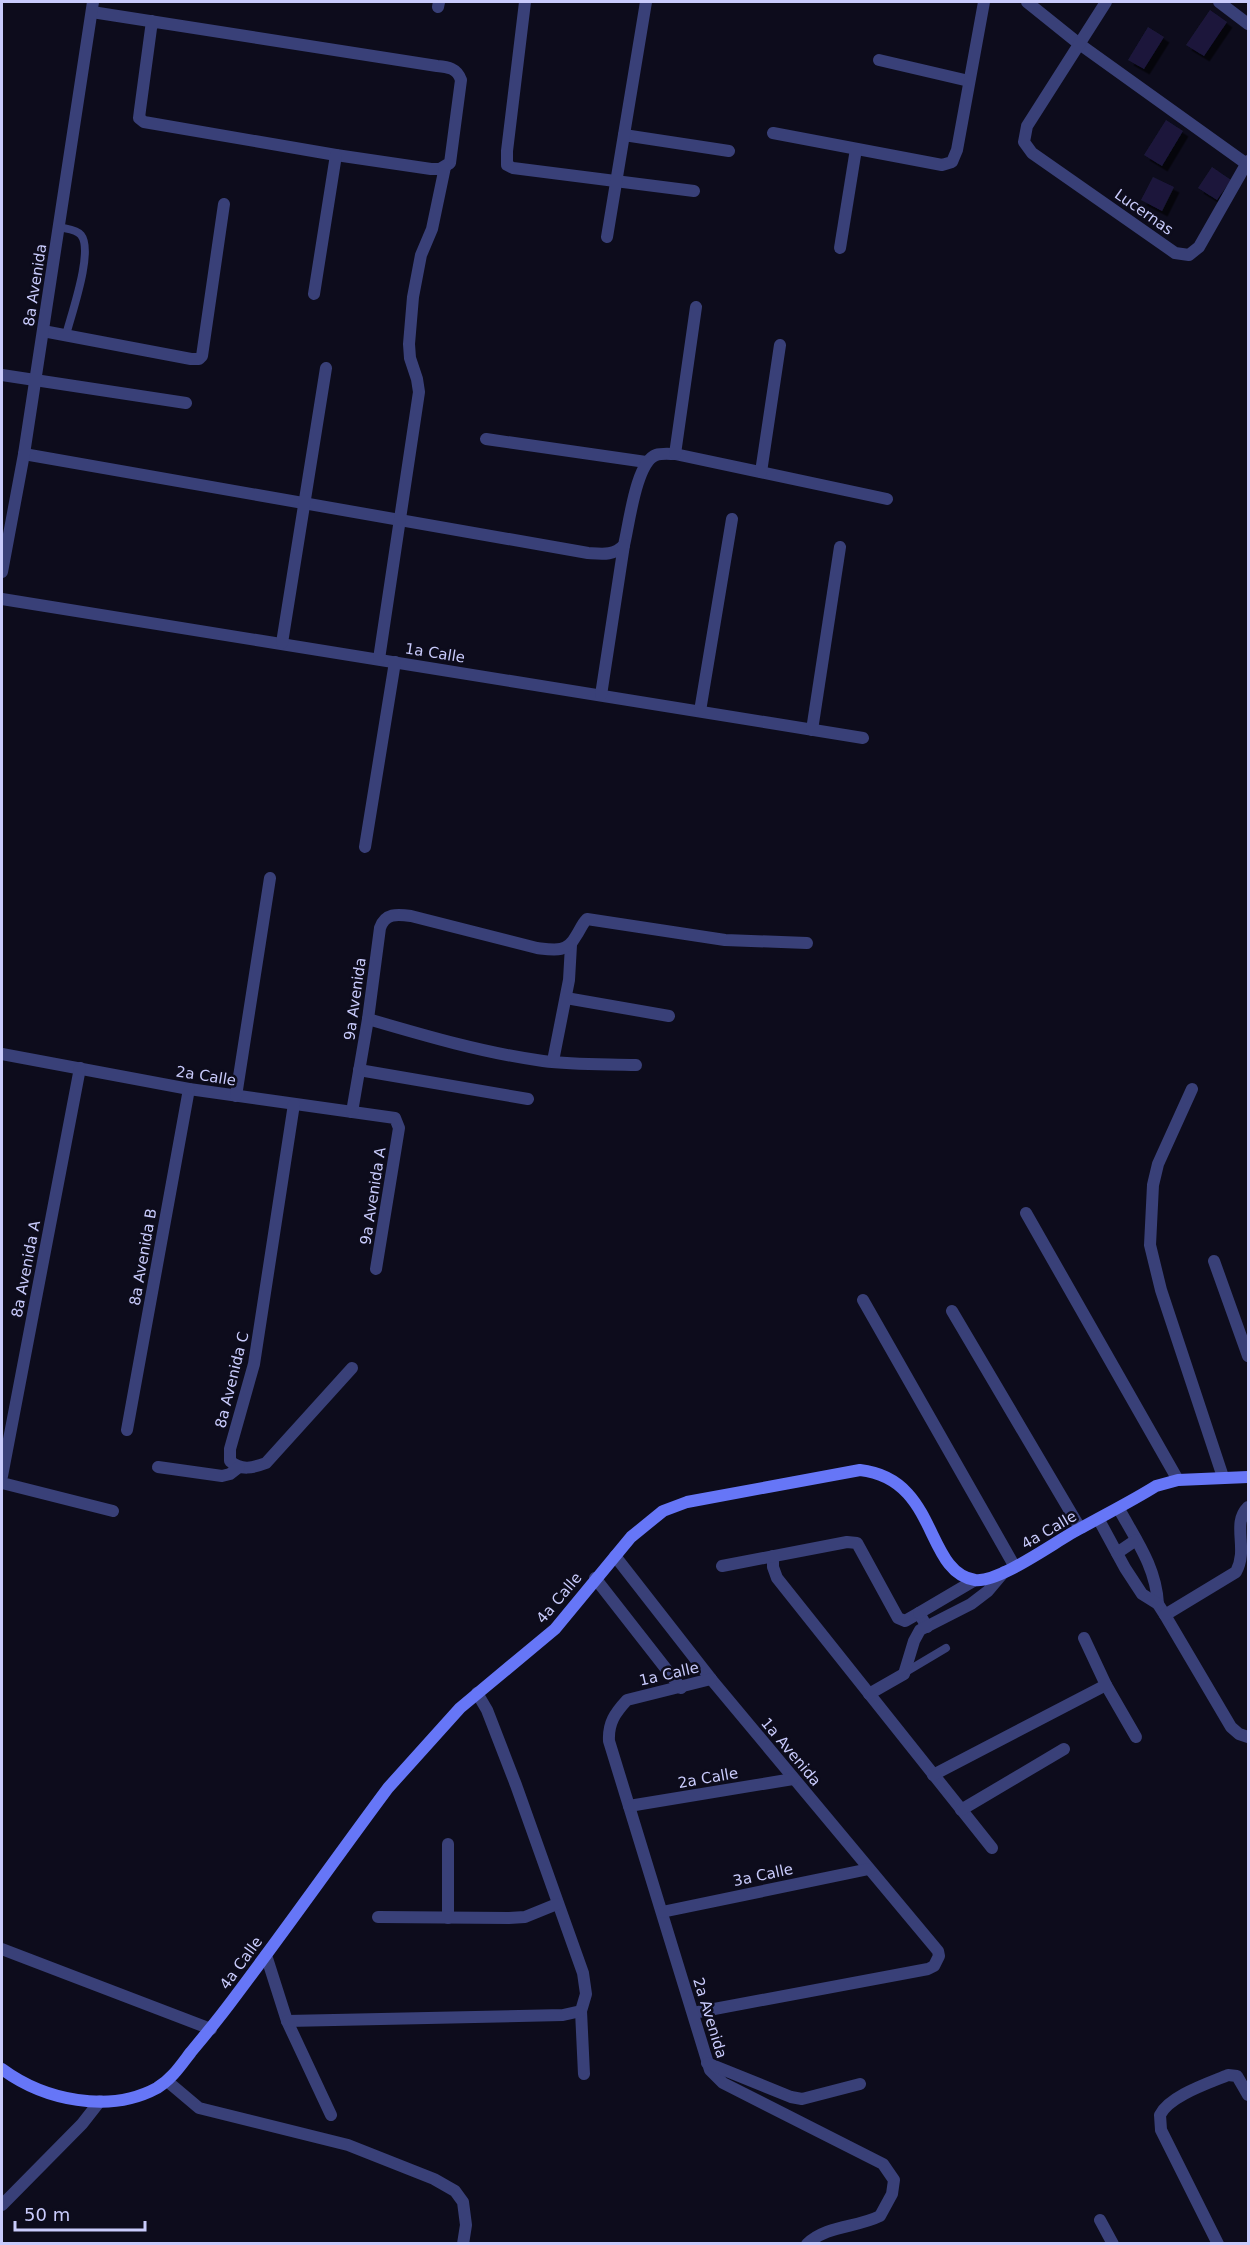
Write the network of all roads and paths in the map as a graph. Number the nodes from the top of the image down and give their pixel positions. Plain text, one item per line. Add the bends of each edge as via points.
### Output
1 (525, 2) edge
2 (646, 2) edge
3 (984, 2) edge
4 (1027, 2) edge
5 (1106, 2) edge
6 (1219, 2) edge
7 (92, 7) edge
8 (152, 21) junction
9 (1248, 24) edge
10 (1078, 43) junction
11 (879, 60) dead end
12 (969, 81) junction
13 (773, 133) dead end
14 (624, 135) junction
15 (856, 149) junction
16 (729, 150) dead end
17 (336, 155) junction
18 (1248, 163) edge
19 (445, 167) junction
20 (617, 180) junction
21 (694, 190) dead end
22 (224, 204) dead end
23 (59, 227) junction
24 (607, 237) dead end
25 (840, 248) dead end
26 (314, 294) dead end
27 (696, 307) dead end
28 (43, 331) junction
29 (66, 335) junction
30 (780, 345) dead end
31 (326, 368) dead end
32 (2, 375) edge
33 (35, 380) junction
34 (186, 404) dead end
35 (486, 439) dead end
36 (24, 454) junction
37 (675, 454) junction
38 (646, 462) junction
39 (760, 472) junction
40 (886, 499) dead end
41 (304, 504) junction
42 (732, 519) dead end
43 (400, 520) junction
44 (624, 545) junction
45 (840, 547) dead end
46 (2, 572) edge
47 (2, 599) edge
48 (282, 643) junction
49 (379, 659) junction
50 (395, 662) junction
51 (601, 695) junction
52 (700, 711) junction
53 (812, 730) junction
54 (863, 738) dead end
55 (365, 847) dead end
56 (270, 878) dead end
57 (807, 943) dead end
58 (571, 945) junction
59 (566, 998) junction
60 (669, 1016) dead end
61 (368, 1018) junction
62 (2, 1054) edge
63 (553, 1061) junction
64 (636, 1065) dead end
65 (80, 1068) junction
66 (359, 1070) junction
67 (189, 1089) junction
68 (1192, 1089) dead end
69 (236, 1096) junction
70 (528, 1099) dead end
71 (294, 1104) junction
72 (352, 1112) junction
73 (399, 1128) joint
74 (1026, 1213) dead end
75 (1214, 1261) dead end
76 (376, 1269) dead end
77 (863, 1300) dead end
78 (952, 1311) dead end
79 (1248, 1356) edge
80 (352, 1368) dead end
81 (127, 1430) dead end
82 (158, 1467) dead end
83 (239, 1467) junction
84 (2, 1476) edge
85 (1223, 1478) junction
86 (1248, 1478) edge
87 (1178, 1480) junction
88 (2, 1483) edge
89 (1248, 1507) edge
90 (1119, 1509) junction
91 (113, 1511) dead end
92 (1099, 1520) junction
93 (1080, 1528) junction
94 (1136, 1540) junction
95 (1117, 1554) junction
96 (615, 1556) junction
97 (773, 1556) junction
98 (722, 1566) dead end
99 (1010, 1569) junction
100 (595, 1578) junction
101 (975, 1580) junction
102 (1158, 1604) junction
103 (919, 1613) junction
104 (1166, 1615) junction
105 (927, 1627) junction
106 (1084, 1638) dead end
107 (946, 1648) dead end
108 (903, 1674) junction
109 (711, 1679) junction
110 (1106, 1685) junction
111 (681, 1688) junction
112 (477, 1693) junction
113 (869, 1694) junction
114 (610, 1722) joint
115 (1136, 1737) dead end
116 (1248, 1737) edge
117 (1064, 1749) dead end
118 (933, 1775) junction
119 (793, 1779) junction
120 (629, 1806) junction
121 (961, 1810) junction
122 (448, 1844) dead end
123 (992, 1848) dead end
124 (869, 1869) junction
125 (557, 1904) junction
126 (662, 1912) junction
127 (378, 1917) dead end
128 (448, 1918) junction
129 (2, 1949) edge
130 (266, 1955) junction
131 (581, 2011) junction
132 (693, 2013) junction
133 (287, 2021) junction
134 (211, 2029) junction
135 (707, 2063) junction
136 (2, 2069) edge
137 (584, 2074) dead end
138 (167, 2081) junction
139 (860, 2084) dead end
140 (1248, 2096) edge
141 (100, 2101) junction
142 (331, 2115) dead end
143 (2, 2205) edge
144 (1100, 2220) dead end
145 (463, 2244) edge
146 (807, 2244) edge
147 (1113, 2244) edge
148 (1218, 2244) edge

1 - 20 street via 506,163 513,168
2 - 14 street
3 - 12 street
4 - 10 street
5 - 10 street
6 - 9 street
7 - 8 street
7 - 23 street, 8a Avenida
8 - 17 street via 140,110 144,122
8 - 19 street via 454,70 461,80 452,156
10 - 18 street
10 - 18 street, Lucernas via 1027,126 1024,142 1032,153 1175,253 1189,255 1199,247
11 - 12 street
12 - 15 street via 952,162 942,165
13 - 15 street
14 - 16 street
14 - 20 street
15 - 25 street
17 - 19 street via 431,169
17 - 26 street
19 - 43 street via 413,297 409,344 419,392
20 - 21 street
20 - 24 street
22 - 29 street via 202,357 191,359
23 - 28 street, 8a Avenida
23 - 29 lane via 77,231 85,247
27 - 37 street
28 - 29 street
28 - 33 street, 8a Avenida
30 - 39 street
31 - 41 street
32 - 33 street
33 - 34 street
33 - 36 street, 8a Avenida
35 - 38 street
36 - 41 street
36 - 46 street, 8a Avenida
37 - 38 street via 657,455
37 - 39 street
38 - 44 street
39 - 40 street
41 - 43 street
41 - 48 street
42 - 52 street
43 - 44 street via 588,553 618,552
43 - 49 street
44 - 51 street
45 - 53 street
47 - 48 street, 1a Calle
48 - 49 street, 1a Calle
49 - 50 street, 1a Calle
50 - 51 street, 1a Calle
50 - 55 street
51 - 52 street, 1a Calle
52 - 53 street, 1a Calle
53 - 54 street, 1a Calle
56 - 69 street
57 - 58 street via 725,940 587,919
58 - 59 street
58 - 61 street, 9a Avenida via 557,950 537,948 411,916 391,915 382,922
59 - 60 street
59 - 63 street
61 - 63 street via 433,1038
61 - 66 street, 9a Avenida
62 - 65 street, 2a Calle
63 - 64 street
65 - 67 street, 2a Calle
65 - 84 street, 8a Avenida A
66 - 70 street
66 - 72 street, 9a Avenida
67 - 69 street, 2a Calle
67 - 81 street, 8a Avenida B
68 - 85 street via 1155,1175 1150,1245
69 - 71 street, 2a Calle
71 - 72 street, 2a Calle
71 - 83 street, 8a Avenida C via 254,1364 230,1449 230,1461
72 - 73 street, 2a Calle via 395,1118
73 - 76 street, 9a Avenida A
74 - 87 street
75 - 79 street
77 - 99 street
78 - 93 street
80 - 83 street via 266,1463
82 - 83 street via 222,1476
85 - 86 street, 4a Calle
85 - 87 street, 4a Calle
87 - 90 street, 4a Calle via 1156,1486
88 - 91 street
89 - 104 street via 1242,1514 1243,1551 1236,1572
90 - 92 street, 4a Calle
90 - 94 street
92 - 93 street, 4a Calle
92 - 95 street
93 - 99 street, 4a Calle
94 - 95 street
94 - 102 street via 1157,1585
95 - 102 street via 1143,1595
96 - 100 street, 4a Calle
96 - 101 street, 4a Calle via 663,1511 687,1502 860,1470 874,1472 900,1485 915,1501 950,1566
96 - 109 street, 1a Avenida
97 - 98 street
97 - 103 street via 857,1543 898,1618 905,1621
97 - 113 street via 777,1578
99 - 101 street, 4a Calle
99 - 105 street via 971,1604
100 - 111 street
100 - 112 street, 4a Calle via 555,1629
101 - 103 street
102 - 104 street
103 - 105 street
104 - 116 street via 1231,1727
105 - 108 street via 920,1630 914,1641
106 - 110 street
107 - 108 lane
108 - 113 street
109 - 111 street, 1a Calle
109 - 119 street, 1a Avenida
110 - 115 street
110 - 118 street
111 - 114 street, 1a Calle via 627,1700
112 - 125 street via 516,1785
112 - 130 street, 4a Calle via 388,1788
113 - 118 street
114 - 120 street, 2a Avenida via 609,1741
117 - 121 street
118 - 121 street
119 - 120 street, 2a Calle
119 - 124 street, 1a Avenida
120 - 126 street, 2a Avenida
121 - 123 street
122 - 128 street
124 - 126 street, 3a Calle
124 - 132 street, 1a Avenida via 938,1951 934,1966
125 - 128 street via 525,1917
125 - 131 street via 583,1973 586,1994
126 - 132 street, 2a Avenida
127 - 128 street
129 - 134 street
130 - 133 street
130 - 134 street, 4a Calle
131 - 133 street via 563,2015
131 - 137 street
132 - 135 street, 2a Avenida
133 - 142 street
134 - 138 street, 4a Calle
135 - 139 street via 802,2099
135 - 146 street, 2a Avenida via 723,2083 883,2164 890,2172 893,2188 880,2216 826,2231
136 - 141 street, 4a Calle via 44,2093 78,2101
138 - 141 street, 4a Calle via 127,2099
138 - 145 street via 198,2108 348,2145 434,2179 454,2191 463,2202
140 - 148 street via 1237,2076 1228,2074 1177,2098 1161,2111 1159,2120
141 - 143 street
144 - 147 street

